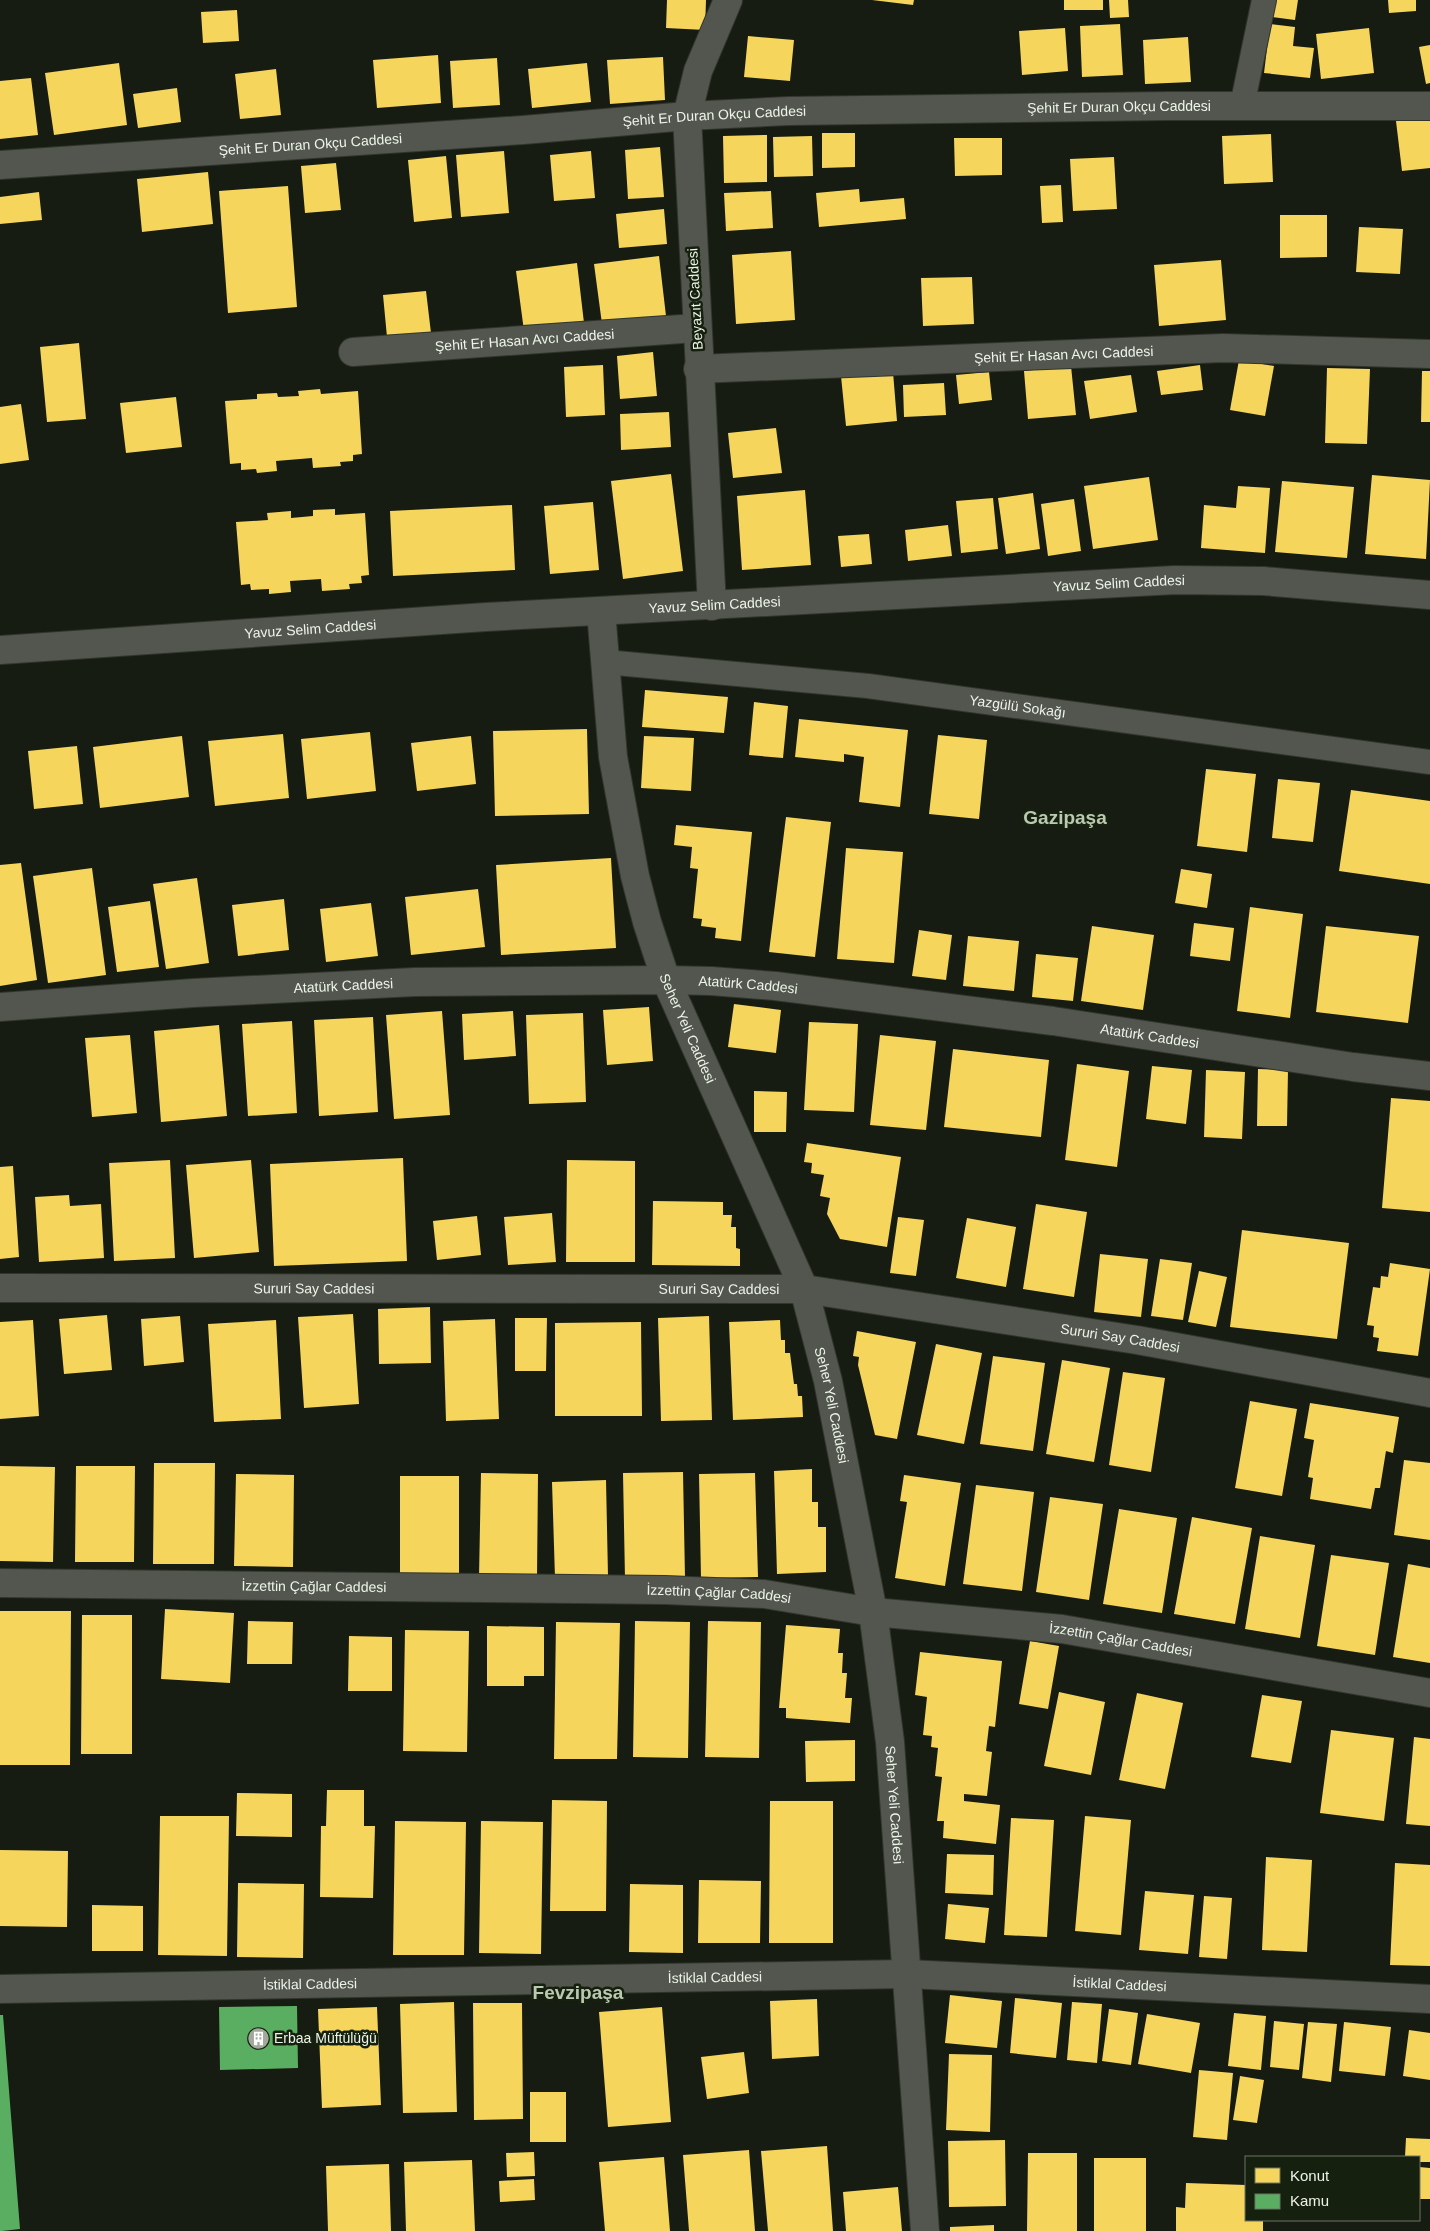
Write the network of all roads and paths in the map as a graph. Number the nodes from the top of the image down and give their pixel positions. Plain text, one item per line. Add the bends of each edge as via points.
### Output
1 (728, 0) edge
2 (1264, 0) edge
3 (1242, 106) junction
4 (1430, 106) edge
5 (686, 116) junction
6 (0, 166) edge
7 (696, 328) junction
8 (353, 352) dead end
9 (1430, 354) edge
10 (698, 369) junction
11 (1430, 595) edge
12 (712, 606) junction
13 (601, 611) junction
14 (0, 650) edge
15 (605, 662) junction
16 (1430, 762) edge
17 (666, 980) junction
18 (0, 1006) edge
19 (1430, 1076) edge
20 (0, 1288) edge
21 (804, 1289) junction
22 (1430, 1393) edge
23 (0, 1583) edge
24 (874, 1612) junction
25 (1430, 1693) edge
26 (907, 1974) junction
27 (0, 1989) edge
28 (1430, 1999) edge
29 (925, 2231) edge

1 - 5 street, Beyazıt Caddesi via 698,71
2 - 3 street
3 - 4 street, Şehit Er Duran Okçu Caddesi
3 - 5 street, Şehit Er Duran Okçu Caddesi via 788,111
5 - 6 street, Şehit Er Duran Okçu Caddesi
5 - 7 street, Beyazıt Caddesi
7 - 8 street, Şehit Er Hasan Avcı Caddesi
7 - 10 street, Beyazıt Caddesi
9 - 10 street, Şehit Er Hasan Avcı Caddesi via 1223,348
10 - 12 street, Beyazıt Caddesi
11 - 12 street, Yavuz Selim Caddesi via 1263,581 1175,580
12 - 13 street, Yavuz Selim Caddesi
13 - 14 street, Yavuz Selim Caddesi
13 - 15 street, Seher Yeli Caddesi
15 - 16 street, Yazgülü Sokağı via 868,686
15 - 17 street, Seher Yeli Caddesi via 613,757 633,866
17 - 18 street, Atatürk Caddesi via 415,982 193,992
17 - 19 street, Atatürk Caddesi via 775,986 1043,1020
17 - 21 street, Seher Yeli Caddesi
20 - 21 street, Sururi Say Caddesi
21 - 22 street, Sururi Say Caddesi via 1137,1340
21 - 24 street, Seher Yeli Caddesi via 828,1381
23 - 24 street, İzzettin Çağlar Caddesi via 665,1590 764,1594
24 - 25 street, İzzettin Çağlar Caddesi via 1062,1629
24 - 26 street, Seher Yeli Caddesi via 890,1742
26 - 27 street, İstiklal Caddesi
26 - 28 street, İstiklal Caddesi
26 - 29 street, Seher Yeli Caddesi

